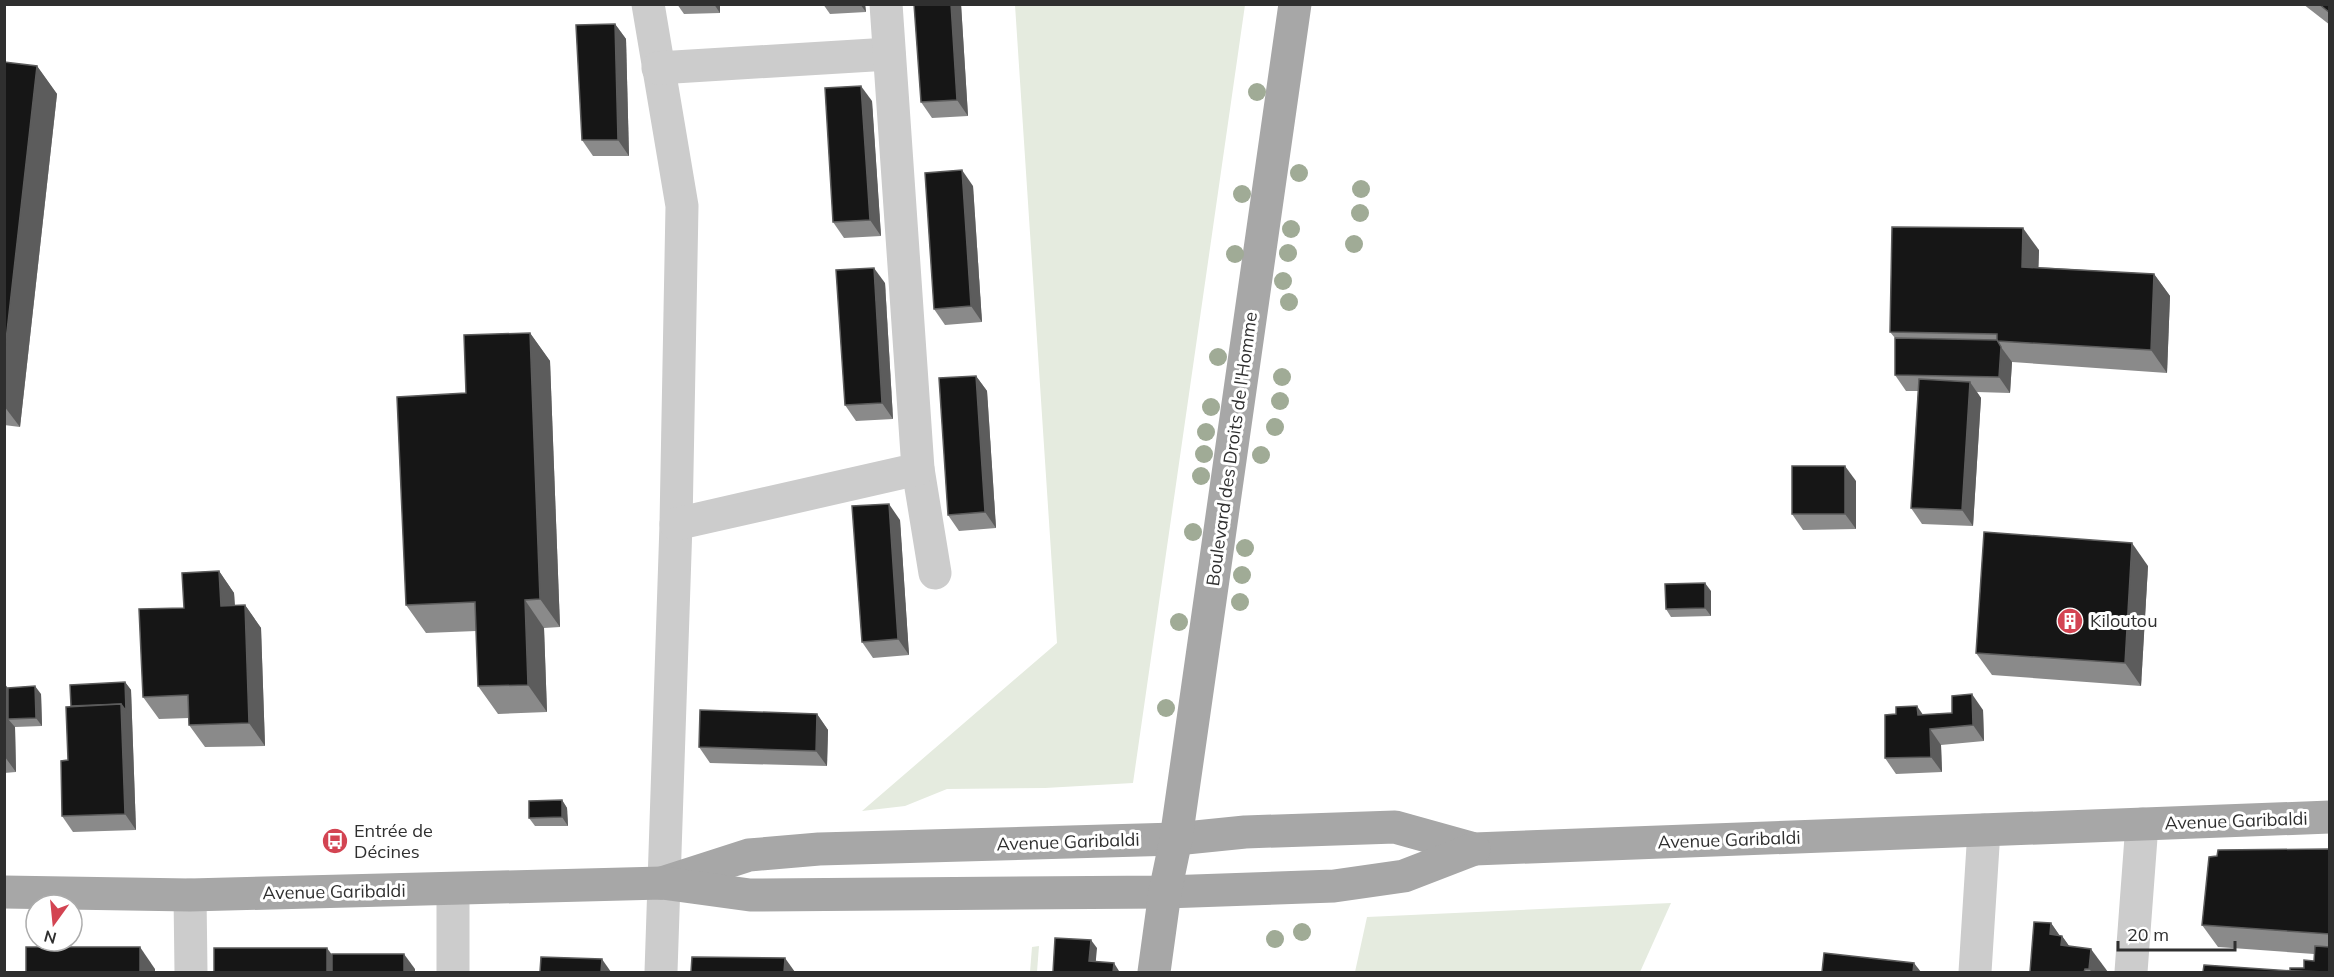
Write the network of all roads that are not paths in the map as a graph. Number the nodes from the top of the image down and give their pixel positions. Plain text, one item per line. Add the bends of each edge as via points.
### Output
1 (648, 4) edge
2 (886, 4) edge
3 (1295, 4) edge
4 (889, 54) junction
5 (658, 68) junction
6 (918, 470) junction
7 (676, 524) junction
8 (935, 573) dead end
9 (2330, 817) edge
10 (2142, 824) junction
11 (1984, 830) junction
12 (1176, 839) junction
13 (1474, 849) junction
14 (662, 883) junction
15 (453, 890) junction
16 (4, 892) edge
17 (1165, 892) junction
18 (190, 895) junction
19 (191, 972) edge
20 (453, 972) edge
21 (661, 972) edge
22 (1154, 972) edge
23 (1976, 972) edge
24 (2131, 972) edge

1 - 5 street
2 - 4 street
3 - 12 main road, Boulevard des Droits de l'Homme
4 - 5 street
4 - 6 street
5 - 7 street via 682,206
6 - 7 street
6 - 8 street
7 - 14 street
9 - 10 main road, Avenue Garibaldi
10 - 11 main road, Avenue Garibaldi
10 - 24 street, Avenue Garibaldi
11 - 13 main road, Avenue Garibaldi
11 - 23 street
12 - 13 main road, Avenue Garibaldi via 1245,832 1395,827
12 - 14 main road, Avenue Garibaldi via 784,852 749,855
12 - 17 main road, Boulevard des Droits de l'Homme
13 - 17 main road, Avenue Garibaldi via 1404,876 1334,886
14 - 15 main road, Avenue Garibaldi
14 - 17 main road, Avenue Garibaldi via 750,895
14 - 21 street
15 - 18 main road, Avenue Garibaldi
15 - 20 street
16 - 18 main road, Avenue Garibaldi
17 - 22 main road, Boulevard des Droits de l'Homme
18 - 19 street

